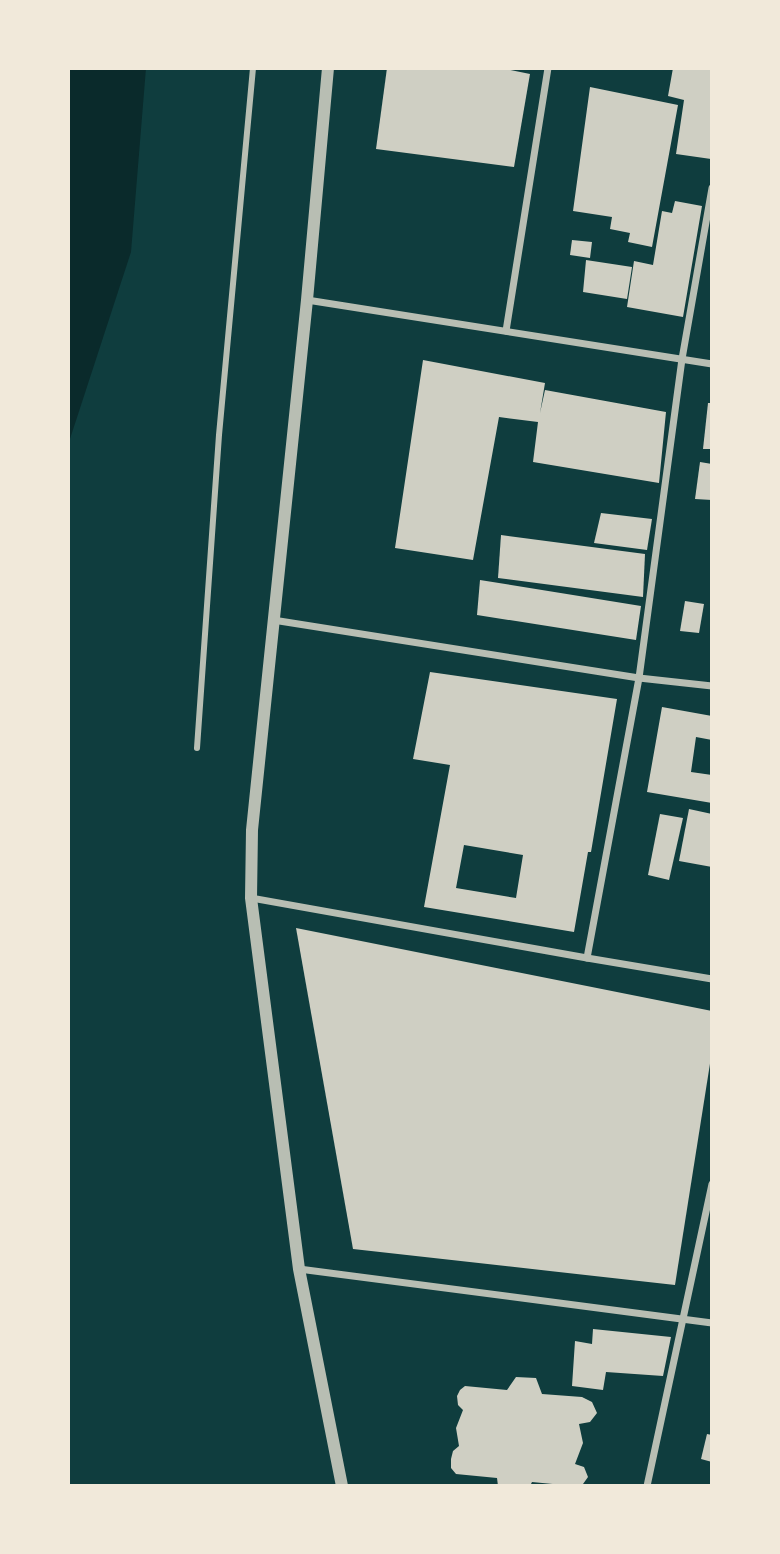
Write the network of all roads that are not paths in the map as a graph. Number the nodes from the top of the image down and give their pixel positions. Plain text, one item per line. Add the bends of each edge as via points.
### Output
1 (253, 68) edge
2 (328, 68) edge
3 (548, 68) edge
4 (712, 188) edge
5 (307, 300) junction
6 (506, 331) junction
7 (682, 359) junction
8 (712, 364) edge
9 (274, 620) junction
10 (639, 678) junction
11 (712, 686) edge
12 (197, 748) dead end
13 (251, 898) junction
14 (587, 958) junction
15 (712, 979) edge
16 (712, 1184) edge
17 (299, 1269) junction
18 (683, 1319) junction
19 (712, 1323) edge
20 (342, 1486) edge
21 (648, 1486) edge

1 - 12 street via 219,435
2 - 5 street
3 - 6 street
4 - 7 street
5 - 6 street
5 - 9 street
6 - 7 street
7 - 8 street
7 - 10 street
9 - 10 street
9 - 13 street via 252,830
10 - 11 street
10 - 14 street
13 - 14 street
13 - 17 street
14 - 15 street
16 - 18 street
17 - 18 street
17 - 20 street
18 - 19 street
18 - 21 street

